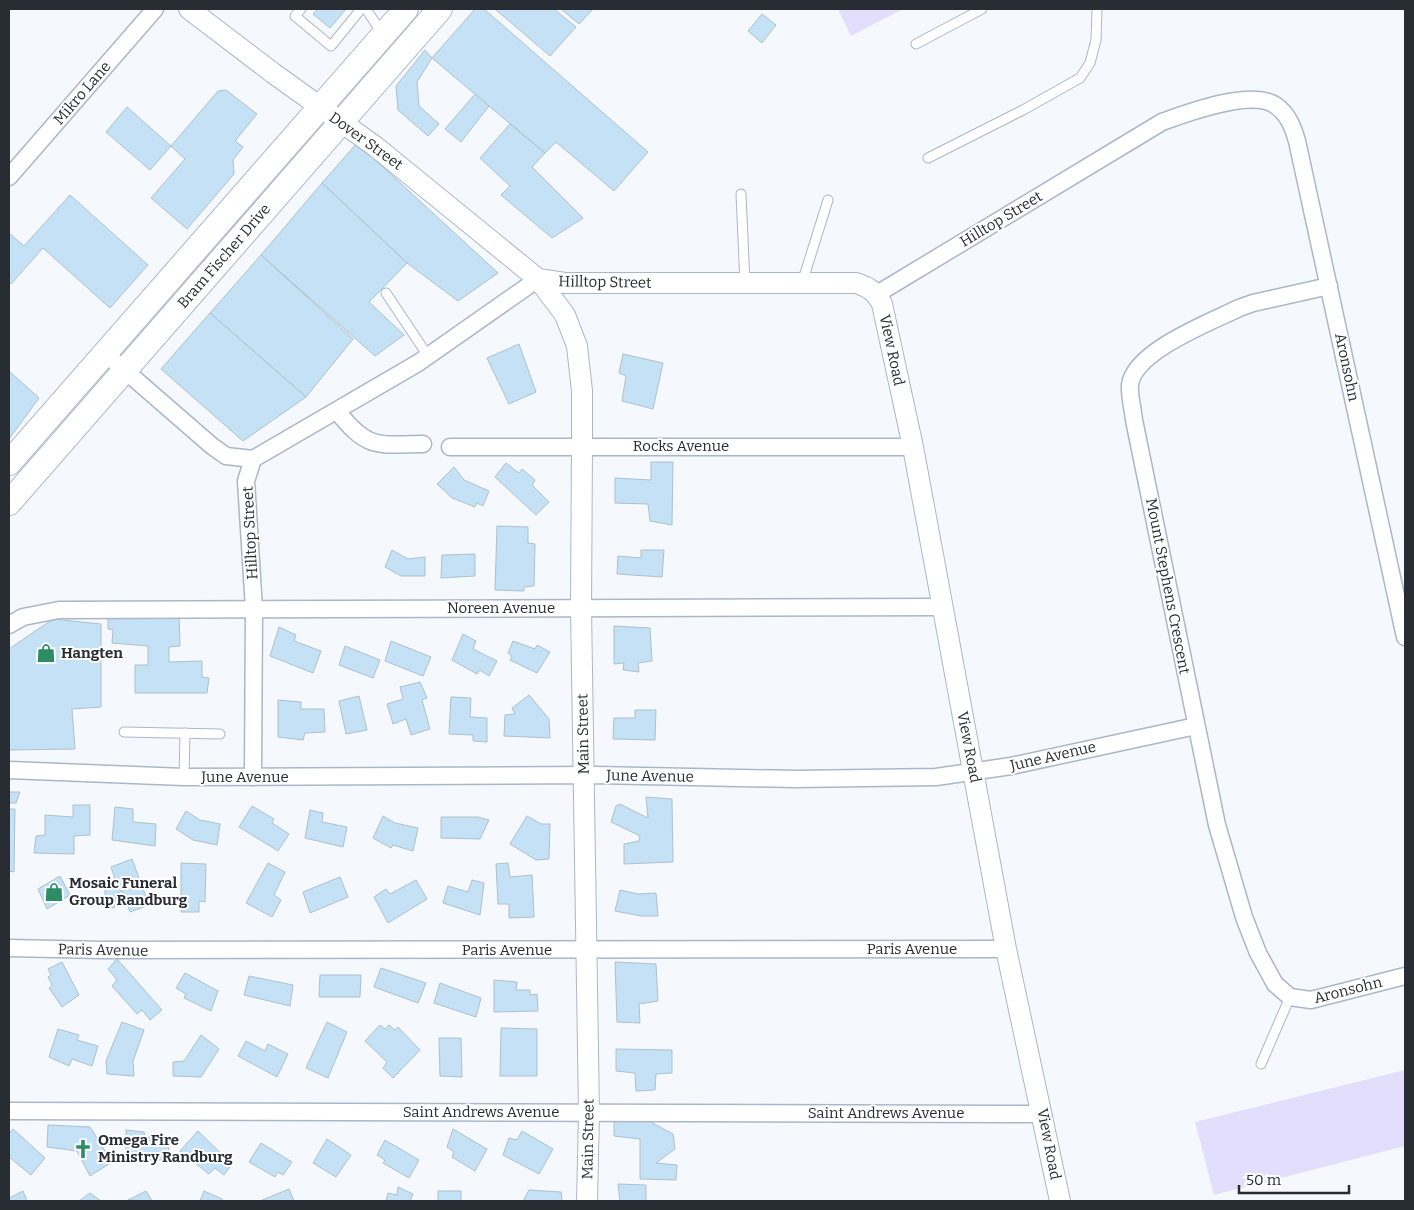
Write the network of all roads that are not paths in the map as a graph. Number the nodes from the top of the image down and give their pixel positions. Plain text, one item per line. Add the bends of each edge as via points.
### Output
1 (155, 9) edge
2 (189, 9) edge
3 (301, 9) edge
4 (361, 9) edge
5 (366, 9) edge
6 (406, 9) edge
7 (440, 9) edge
8 (982, 9) edge
9 (1097, 9) edge
10 (383, 35) junction
11 (916, 44) dead end
12 (1274, 104) joint
13 (319, 107) junction
14 (340, 122) junction
15 (928, 158) dead end
16 (9, 177) edge
17 (741, 194) dead end
18 (828, 200) dead end
19 (538, 279) junction
20 (745, 283) junction
21 (802, 283) junction
22 (1329, 286) junction
23 (386, 293) dead end
24 (877, 294) junction
25 (106, 354) junction
26 (428, 356) junction
27 (125, 370) junction
28 (337, 411) junction
29 (423, 444) dead end
30 (582, 446) junction
31 (450, 447) dead end
32 (912, 447) junction
33 (252, 460) junction
34 (9, 463) edge
35 (9, 503) edge
36 (581, 608) junction
37 (942, 608) junction
38 (254, 609) junction
39 (9, 625) edge
40 (1405, 638) edge
41 (1196, 726) junction
42 (124, 732) dead end
43 (185, 733) junction
44 (220, 734) dead end
45 (9, 770) edge
46 (974, 773) junction
47 (584, 775) junction
48 (253, 776) junction
49 (184, 777) junction
50 (9, 948) edge
51 (1006, 949) junction
52 (587, 950) junction
53 (1405, 976) edge
54 (1290, 997) junction
55 (1261, 1064) dead end
56 (9, 1111) edge
57 (589, 1112) junction
58 (1042, 1114) junction
59 (587, 1201) edge
60 (1060, 1201) edge

1 - 16 street, Mikro Lane
2 - 13 street, Dover Street
3 - 4 lane via 295,16 331,46
5 - 10 lane
6 - 10 main road, Bram Fischer Drive
7 - 14 main road, Bram Fischer Drive
8 - 11 lane
9 - 15 lane via 1096,40 1090,63 1080,78
10 - 13 main road, Bram Fischer Drive
12 - 22 street, Aronsohn via 1292,125 1297,141
12 - 24 street, Hilltop Street via 1260,100 1238,102 1198,109 1162,122
13 - 14 street, Dover Street
13 - 25 main road, Bram Fischer Drive
14 - 19 street, Dover Street via 376,147
14 - 27 main road, Bram Fischer Drive
17 - 20 lane
18 - 21 lane
19 - 20 street, Hilltop Street via 565,283
19 - 26 street, Hilltop Street
19 - 30 street, Main Street via 565,315 577,346 582,391
20 - 21 street, Hilltop Street
21 - 24 street, Hilltop Street via 856,283
22 - 40 street, Aronsohn
22 - 41 street, Mount Stephens Crescent via 1253,303 1231,312 1156,351 1140,365 1130,385 1134,420
23 - 26 lane
24 - 32 street, View Road via 882,304
25 - 27 street
25 - 34 main road, Bram Fischer Drive
26 - 28 street, Hilltop Street
27 - 33 street via 226,456
27 - 35 main road, Bram Fischer Drive
28 - 29 street via 353,432 365,440 384,445
28 - 33 street, Hilltop Street
30 - 31 street, Rocks Avenue
30 - 32 street, Rocks Avenue
30 - 36 street, Main Street
32 - 37 street, View Road
33 - 38 street, Hilltop Street via 246,480
36 - 37 street, Noreen Avenue
36 - 38 street, Noreen Avenue
36 - 47 street, Main Street
37 - 46 street, View Road
38 - 39 street, Noreen Avenue via 59,610 23,617
38 - 48 street, Hilltop Street
41 - 46 street, June Avenue
41 - 54 street, Mount Stephens Crescent via 1217,826 1244,916 1269,976
42 - 43 lane
43 - 44 lane
43 - 49 lane
45 - 49 street, June Avenue
46 - 47 street, June Avenue via 936,777 804,779
46 - 51 street, View Road
47 - 48 street, June Avenue
47 - 52 street, Main Street
48 - 49 street, June Avenue
50 - 52 street, Paris Avenue
51 - 52 street, Paris Avenue
51 - 58 street, View Road
52 - 57 street, Main Street
53 - 54 street, Aronsohn via 1310,1000
54 - 55 lane
56 - 57 street, Saint Andrews Avenue
57 - 58 street, Saint Andrews Avenue
57 - 59 street, Main Street
58 - 60 street, View Road

